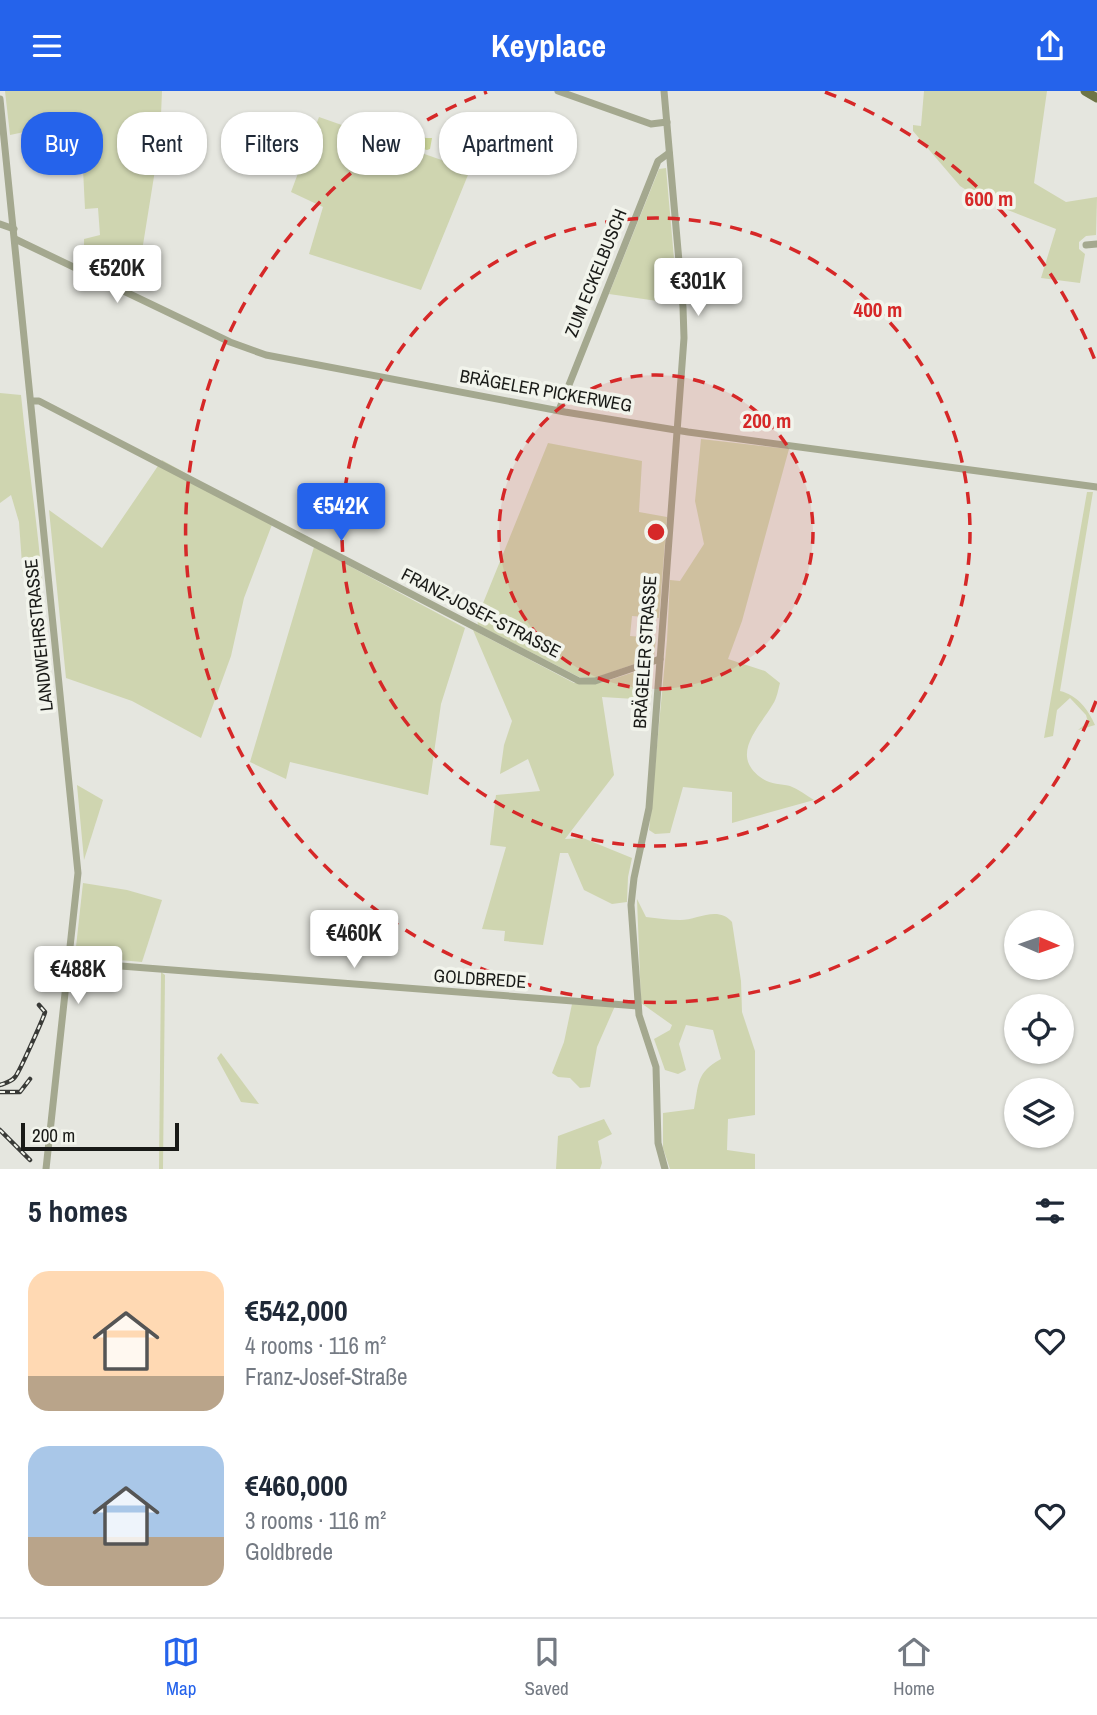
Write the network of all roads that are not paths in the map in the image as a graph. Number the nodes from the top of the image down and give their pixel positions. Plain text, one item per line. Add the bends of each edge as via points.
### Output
1 (558, 91) edge
2 (664, 91) edge
3 (1085, 91) edge
4 (1097, 97) edge
5 (0, 99) edge
6 (667, 122) junction
7 (669, 153) junction
8 (0, 224) edge
9 (14, 229) junction
10 (15, 239) junction
11 (1097, 244) edge
12 (1086, 245) dead end
13 (31, 401) junction
14 (559, 410) junction
15 (677, 430) junction
16 (1097, 487) edge
17 (660, 659) junction
18 (69, 963) junction
19 (638, 1006) junction
20 (46, 1169) edge
21 (664, 1169) edge

1 - 6 street via 651,124
2 - 6 street, BRÄGELER STRASSE
3 - 4 main road
5 - 9 street, LANDWEHRSTRASSE
6 - 7 street, BRÄGELER STRASSE
7 - 14 street, ZUM ECKELBUSCH via 658,161
7 - 15 street, BRÄGELER STRASSE via 684,322
8 - 9 street
9 - 10 street, LANDWEHRSTRASSE
10 - 13 street, LANDWEHRSTRASSE
10 - 14 street, BRÄGELER PICKERWEG via 245,349
11 - 12 street
13 - 17 street, FRANZ-JOSEF-STRASSE via 39,401 579,681 596,681
13 - 18 street, LANDWEHRSTRASSE via 77,852
14 - 15 street, BRÄGELER PICKERWEG
15 - 16 street, BRÄGELER PICKERWEG
15 - 17 street, BRÄGELER STRASSE
17 - 19 street, BRÄGELER STRASSE via 649,808 632,892
18 - 19 street, GOLDBREDE
18 - 20 street, LANDWEHRSTRASSE
19 - 21 street, BRÄGELER STRASSE via 656,1067 658,1143

